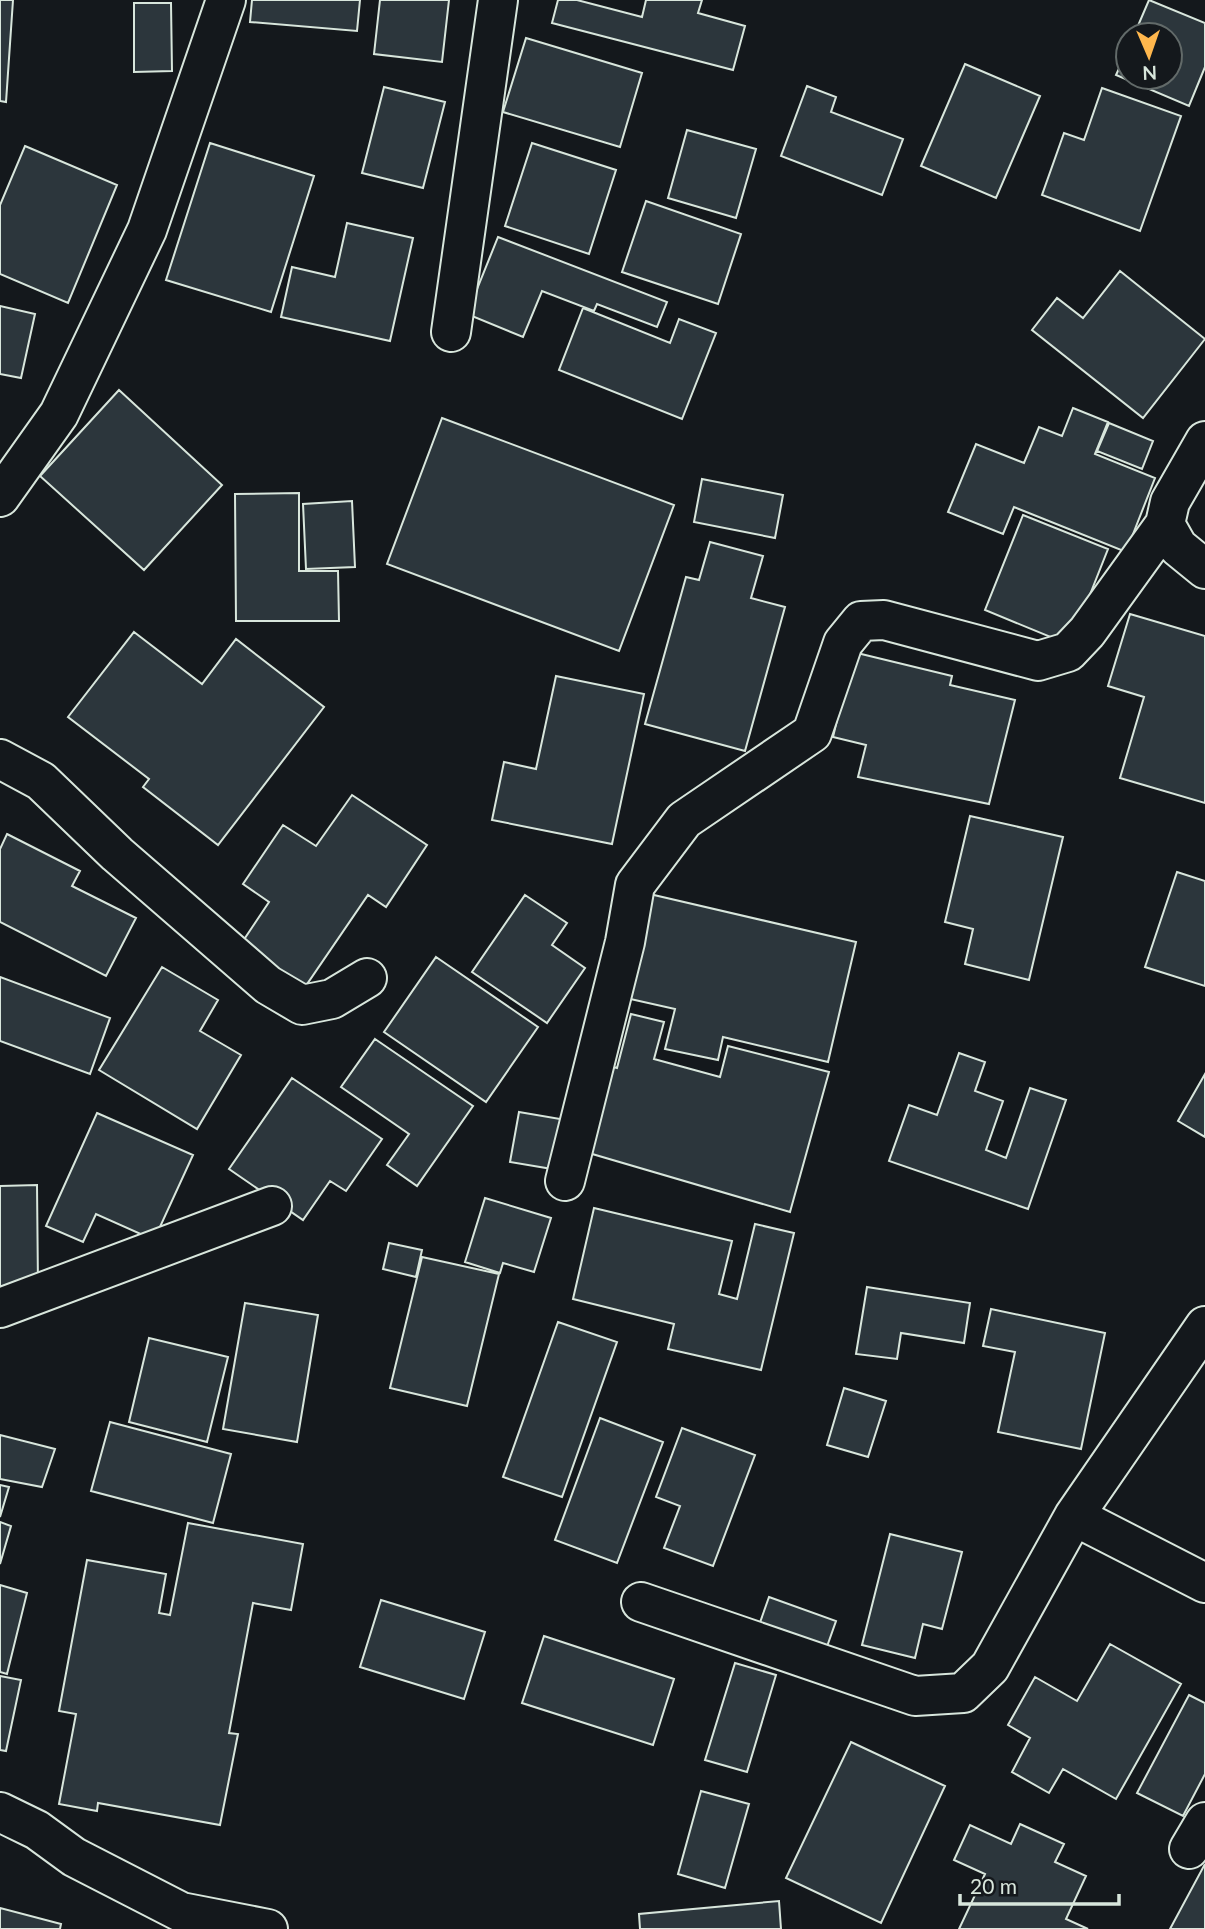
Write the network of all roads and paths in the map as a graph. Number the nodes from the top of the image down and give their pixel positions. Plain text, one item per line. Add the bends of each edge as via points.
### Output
1 (226, 0) edge
2 (498, 0) edge
3 (451, 332) dead end
4 (1205, 441) edge
5 (0, 497) edge
6 (1165, 524) junction
7 (1205, 569) edge
8 (0, 759) edge
9 (368, 978) dead end
10 (565, 1181) dead end
11 (272, 1206) dead end
12 (0, 1308) edge
13 (1205, 1326) edge
14 (1074, 1516) junction
15 (1205, 1583) edge
16 (641, 1602) dead end
17 (0, 1812) edge
18 (268, 1929) edge

1 - 5 street via 147,230 59,414
2 - 3 street
4 - 6 street via 1170,502
6 - 7 street via 1178,547
6 - 10 street via 1068,652 1038,661 884,620 861,621 843,643 812,733 684,820 635,885
8 - 9 street via 41,781 117,854 279,992 302,1005 332,999
11 - 12 street
13 - 14 street
14 - 15 street
14 - 16 street via 989,1667 963,1693 915,1696
17 - 18 street via 37,1830 74,1857 181,1912

